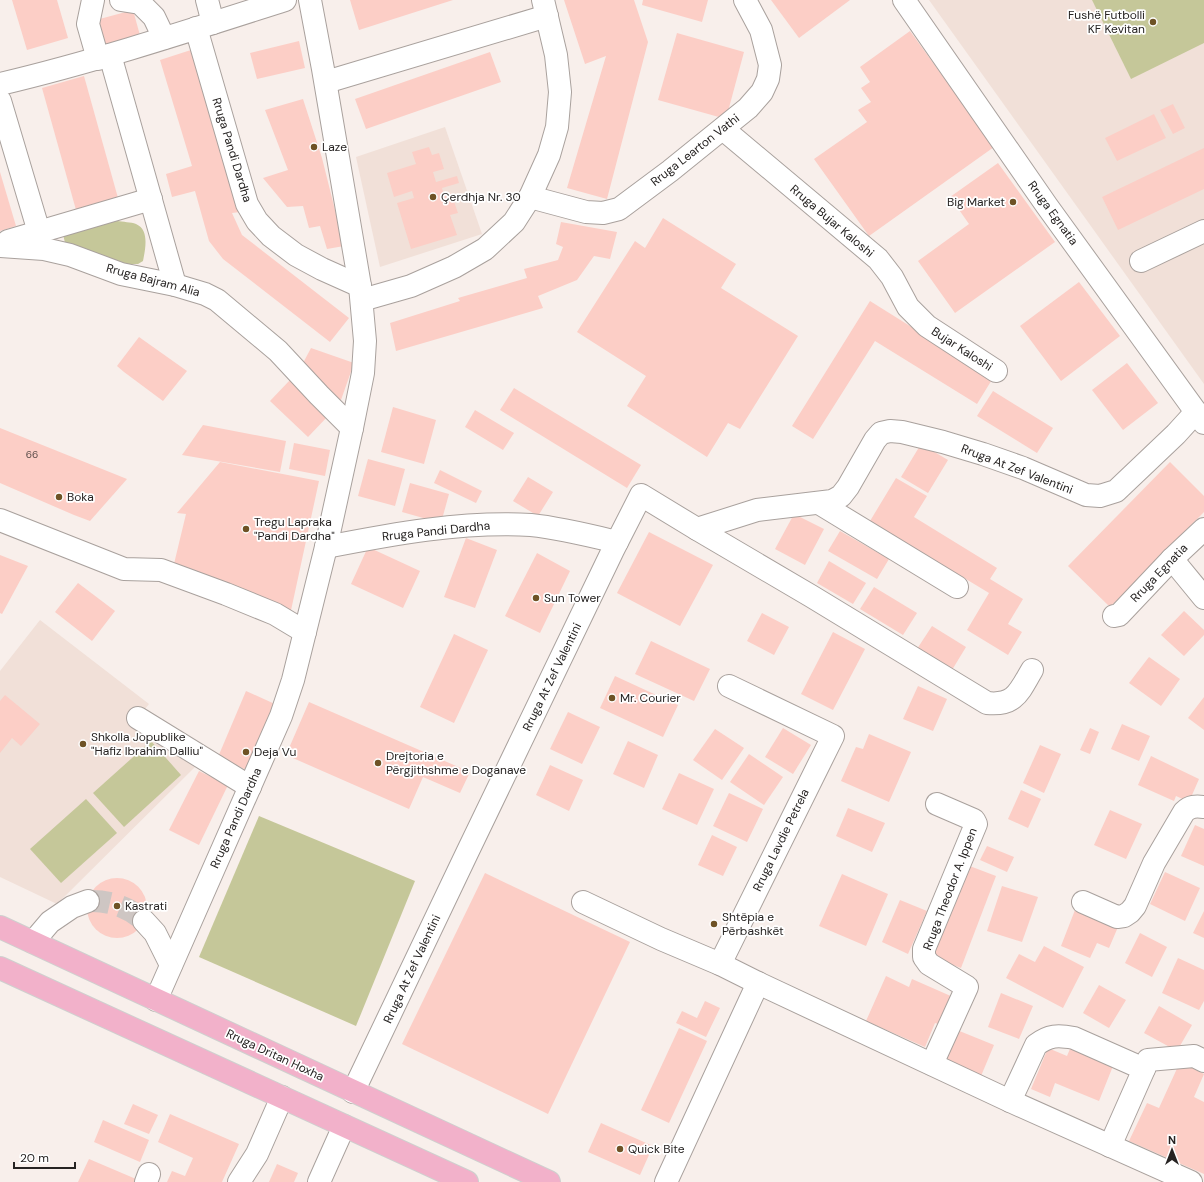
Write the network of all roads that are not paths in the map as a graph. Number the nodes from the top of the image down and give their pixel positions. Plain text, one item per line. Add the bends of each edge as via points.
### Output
1 (92, 0) edge
2 (121, 0) edge
3 (207, 0) edge
4 (285, 0) edge
5 (310, 0) edge
6 (745, 0) edge
7 (904, 0) edge
8 (545, 8) edge
9 (205, 26) junction
10 (164, 38) junction
11 (104, 57) junction
12 (326, 82) junction
13 (0, 84) edge
14 (0, 101) edge
15 (723, 129) junction
16 (530, 197) junction
17 (151, 199) junction
18 (1204, 231) edge
19 (39, 232) junction
20 (0, 245) edge
21 (1141, 261) dead end
22 (175, 285) junction
23 (361, 293) junction
24 (927, 326) joint
25 (996, 371) dead end
26 (1200, 418) edge
27 (352, 428) junction
28 (819, 503) junction
29 (0, 520) edge
30 (697, 529) junction
31 (1204, 529) edge
32 (617, 542) junction
33 (326, 546) junction
34 (1172, 559) junction
35 (958, 587) dead end
36 (1204, 598) edge
37 (1114, 616) dead end
38 (305, 632) junction
39 (1032, 670) dead end
40 (729, 686) dead end
41 (138, 718) dead end
42 (250, 786) junction
43 (937, 804) dead end
44 (1204, 807) edge
45 (88, 901) tunnel mouth
46 (583, 902) dead end
47 (1083, 902) dead end
48 (144, 921) tunnel mouth
49 (0, 927) edge
50 (33, 942) junction
51 (720, 964) junction
52 (171, 965) junction
53 (0, 968) edge
54 (758, 983) junction
55 (156, 1000) junction
56 (1204, 1061) edge
57 (932, 1064) junction
58 (1144, 1069) junction
59 (354, 1092) junction
60 (282, 1097) junction
61 (1010, 1101) junction
62 (344, 1126) junction
63 (1110, 1146) junction
64 (239, 1182) edge
65 (319, 1182) edge
66 (467, 1182) edge
67 (549, 1182) edge
68 (666, 1182) edge
69 (1191, 1182) edge

1 - 11 street via 88,24
2 - 10 street via 140,4 154,17
3 - 9 street, Rruga Pandi Dardha
4 - 9 street
5 - 12 street, Rruga Pandi Dardha
6 - 15 street, Rruga Learton Vathi via 761,30 768,52 768,79 762,92 748,108
7 - 26 street, Rruga Egnatia via 1047,206
8 - 12 street
8 - 16 street via 556,55 560,92 557,127 549,155
9 - 10 street
9 - 23 street, Rruga Pandi Dardha via 247,204 256,221 296,255
10 - 11 street
11 - 13 street
11 - 17 street
12 - 23 street, Rruga Pandi Dardha
14 - 19 street
15 - 16 street, Rruga Learton Vathi via 619,209 586,212
15 - 24 street, Rruga Bujar Kaloshi via 878,259 892,277 908,307
16 - 23 street via 514,222 486,249 411,286
17 - 19 street, Rruga Bajram Alia
17 - 22 street
18 - 21 street
19 - 20 street, Rruga Bajram Alia
20 - 22 street, Rruga Bajram Alia via 70,255 122,274
22 - 27 street, Rruga Bajram Alia via 217,300 278,351
23 - 27 street, Rruga Pandi Dardha via 365,341 363,373
24 - 25 street, Bujar Kaloshi
26 - 28 street, Rruga At Zef Valentini via 1176,434 1116,490 1100,496 1086,495 1024,468 983,454 943,442 890,431 882,433 875,440 841,496 832,501
27 - 33 street, Rruga Pandi Dardha
28 - 30 street, Rruga At Zef Valentini via 757,510
28 - 35 street
29 - 38 street via 124,569 161,570 275,614
30 - 32 street, Rruga At Zef Valentini via 641,495
30 - 39 street, Rruga At Zef Valentini via 987,703 998,704 1015,697
31 - 34 street, Rruga Egnatia
32 - 33 street, Rruga Pandi Dardha via 565,530 481,524 393,534
32 - 59 street, Rruga At Zef Valentini
33 - 38 street, Rruga Pandi Dardha
34 - 36 street
34 - 37 street, Rruga Egnatia via 1119,615
38 - 42 street, Rruga Pandi Dardha via 281,716
40 - 51 street, Rruga Lavdie Petrela via 833,736
41 - 42 street
42 - 52 street, Rruga Pandi Dardha
43 - 57 street, Rruga Theodor A. Ippen via 974,820 976,824 924,949 924,957 929,964 967,987
44 - 47 street via 1190,807 1184,812 1154,863 1130,912 1124,916 1117,916
45 - 50 street via 72,907 50,922
46 - 51 street
48 - 52 street via 155,933
49 - 50 main road, Rruga Dritan Hoxha
50 - 55 main road, Rruga Dritan Hoxha
51 - 54 street
52 - 55 street, Rruga Pandi Dardha
53 - 60 main road
54 - 57 street
54 - 68 street
55 - 59 main road, Rruga Dritan Hoxha
56 - 58 street via 1194,1056 1148,1060
57 - 61 street
58 - 61 street via 1074,1038 1053,1036 1036,1046
58 - 63 street
59 - 67 main road, Rruga Dritan Hoxha
60 - 62 main road
60 - 64 street via 256,1154
61 - 63 street
62 - 65 street
62 - 66 main road
63 - 69 street

